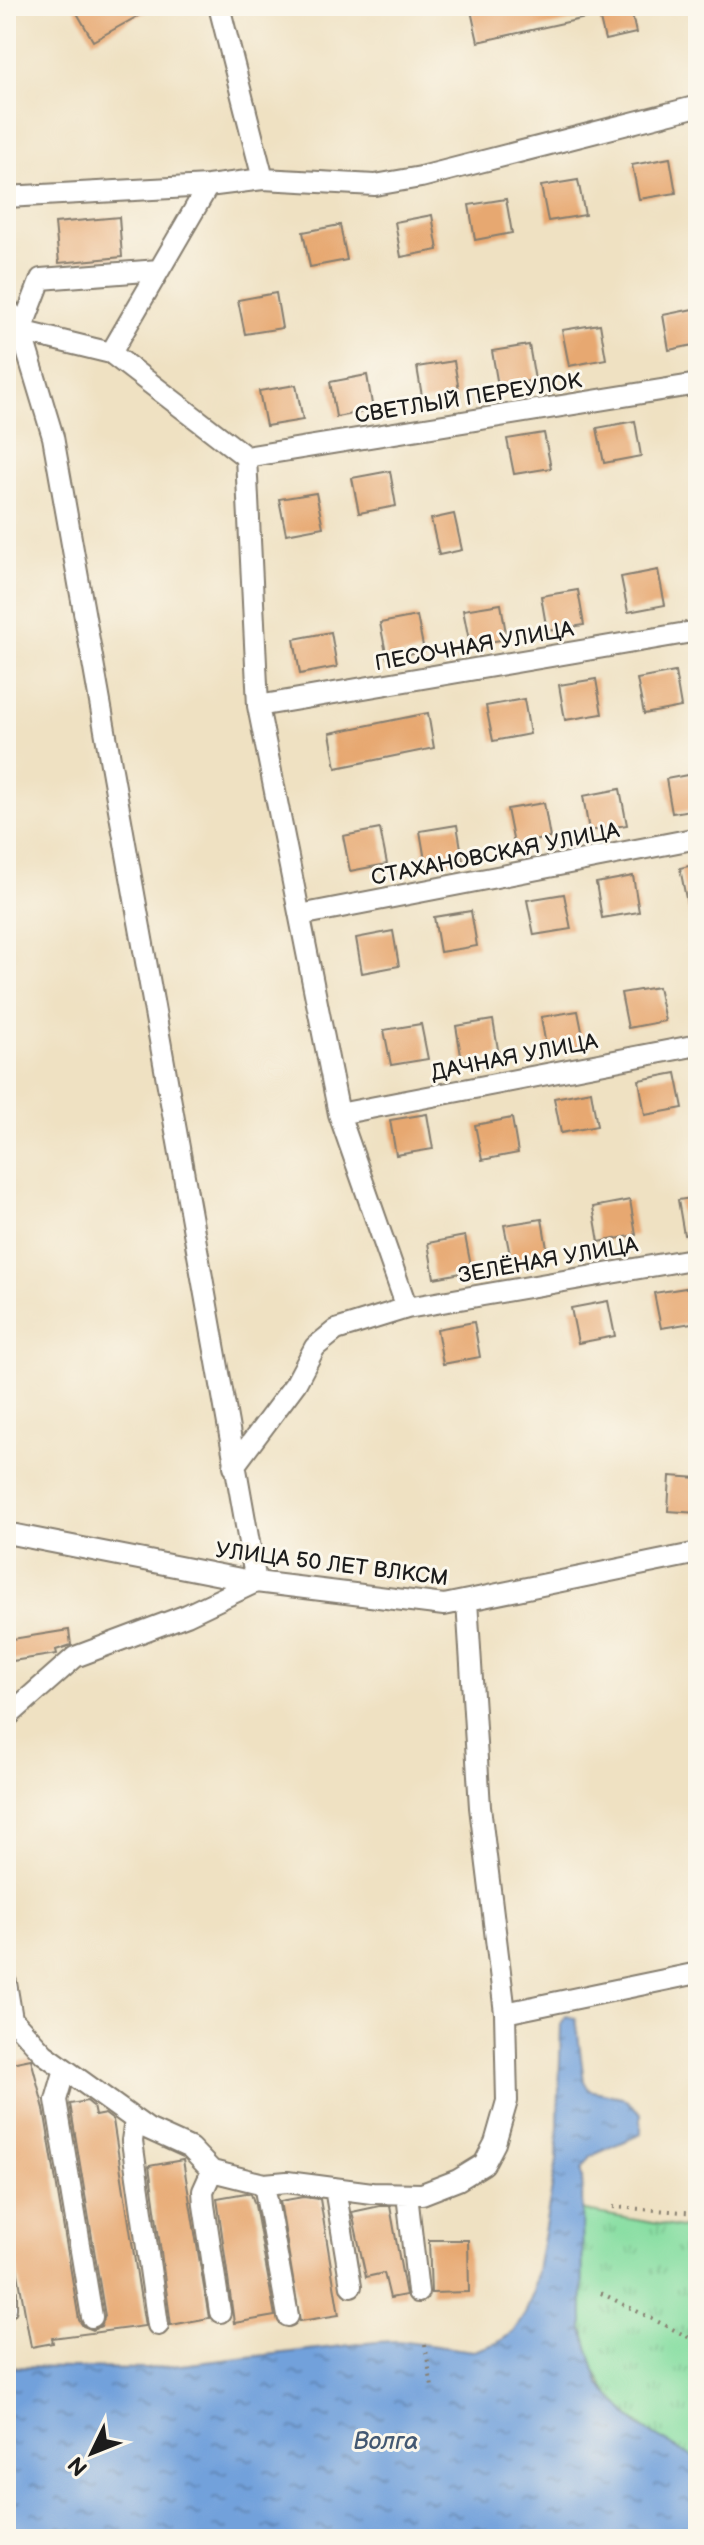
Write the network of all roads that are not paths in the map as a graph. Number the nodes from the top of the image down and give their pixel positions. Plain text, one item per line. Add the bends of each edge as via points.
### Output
1 (219, 6) edge
2 (698, 106) edge
3 (263, 179) junction
4 (208, 186) junction
5 (6, 197) edge
6 (159, 270) junction
7 (6, 305) edge
8 (21, 331) junction
9 (111, 353) junction
10 (698, 384) edge
11 (246, 457) junction
12 (698, 631) edge
13 (258, 706) junction
14 (698, 838) edge
15 (300, 915) junction
16 (698, 1045) edge
17 (339, 1114) junction
18 (698, 1258) edge
19 (407, 1308) junction
20 (234, 1466) junction
21 (6, 1533) edge
22 (698, 1553) edge
23 (256, 1582) junction
24 (467, 1601) junction
25 (6, 1718) edge
26 (698, 1973) edge
27 (6, 1983) edge
28 (505, 2013) junction
29 (9, 2021) edge
30 (65, 2069) junction
31 (135, 2120) junction
32 (212, 2171) junction
33 (264, 2184) junction
34 (335, 2188) junction
35 (407, 2194) junction
36 (351, 2286) dead end
37 (418, 2292) dead end
38 (6, 2293) edge
39 (6, 2308) edge
40 (220, 2312) dead end
41 (288, 2316) dead end
42 (92, 2317) dead end
43 (158, 2325) dead end

1 - 3 street
2 - 3 street via 375,185
3 - 4 street
4 - 5 street
4 - 6 street
6 - 8 street via 41,279
6 - 9 street
7 - 8 street
8 - 9 street
8 - 20 street via 53,437
9 - 11 street
10 - 11 street, СВЕТЛЫЙ ПЕРЕУЛОК
11 - 13 street
12 - 13 street, ПЕСОЧНАЯ УЛИЦА
13 - 15 street
14 - 15 street, СТАХАНОВСКАЯ УЛИЦА
15 - 17 street
16 - 17 street, ДАЧНАЯ УЛИЦА
17 - 19 street
18 - 19 street, ЗЕЛЁНАЯ УЛИЦА
19 - 20 street, ЗЕЛЁНАЯ УЛИЦА via 336,1330 315,1347 296,1383
20 - 23 street
21 - 23 street, УЛИЦА 50 ЛЕТ ВЛКСМ
22 - 24 street, УЛИЦА 50 ЛЕТ ВЛКСМ
23 - 24 street, УЛИЦА 50 ЛЕТ ВЛКСМ via 444,1605
23 - 25 street via 187,1615 75,1657
24 - 28 street via 480,1807
26 - 28 street
27 - 29 street
28 - 35 street via 507,2101 484,2164 434,2190
29 - 30 street
30 - 31 street
30 - 42 street via 56,2100
31 - 32 street via 190,2148
31 - 43 street via 132,2141
32 - 33 street
32 - 40 street via 203,2191
33 - 34 street
33 - 41 street
34 - 35 street
34 - 36 street
35 - 37 street
38 - 39 street

